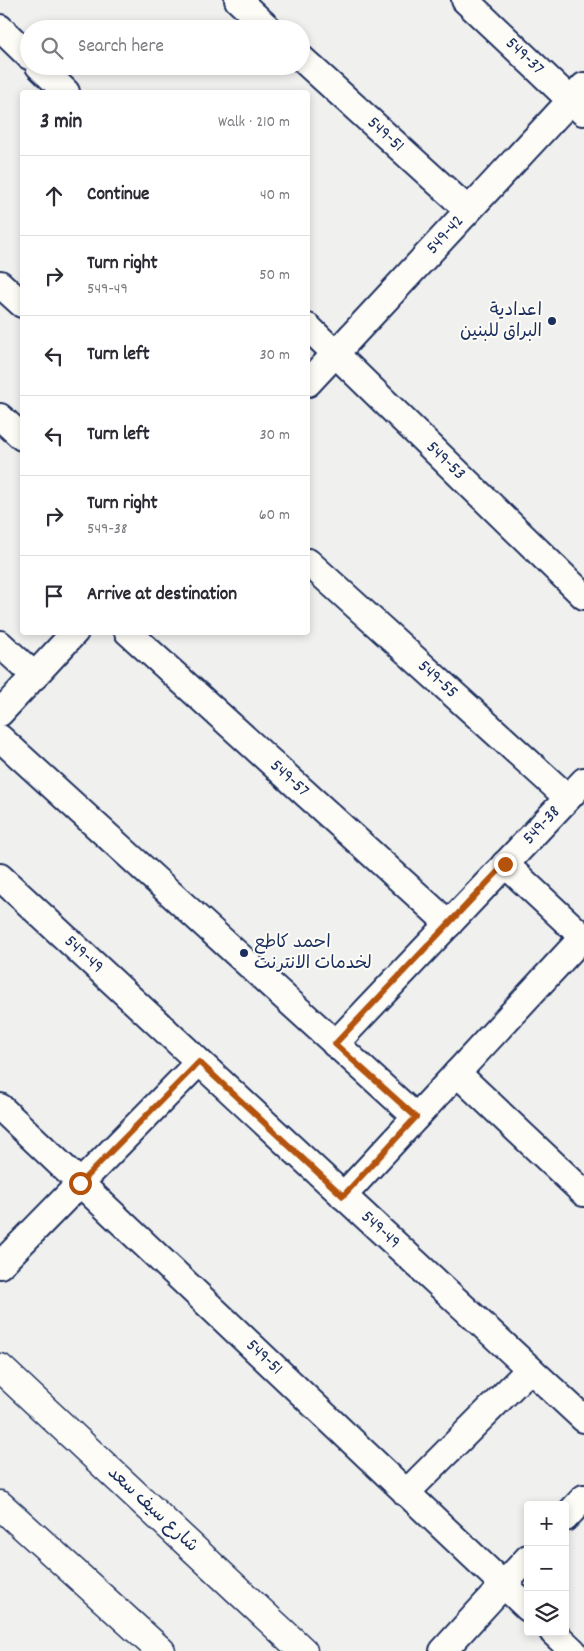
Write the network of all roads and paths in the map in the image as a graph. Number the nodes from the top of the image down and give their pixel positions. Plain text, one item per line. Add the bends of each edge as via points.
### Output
1 (238, 0) edge
2 (465, 0) edge
3 (259, 20) edge
4 (0, 28) edge
5 (20, 47) edge
6 (310, 66) edge
7 (48, 75) edge
8 (64, 90) edge
9 (580, 99) edge
10 (468, 210) junction
11 (0, 284) edge
12 (20, 302) edge
13 (310, 329) edge
14 (335, 354) junction
15 (310, 381) edge
16 (0, 417) edge
17 (20, 435) edge
18 (310, 564) edge
19 (584, 596) edge
20 (72, 635) edge
21 (131, 635) edge
22 (0, 644) edge
23 (35, 676) junction
24 (0, 713) edge
25 (0, 738) edge
26 (576, 790) edge
27 (505, 864) junction
28 (0, 877) edge
29 (449, 924) junction
30 (584, 938) edge
31 (335, 1044) junction
32 (199, 1062) junction
33 (457, 1073) junction
34 (0, 1107) edge
35 (416, 1117) junction
36 (80, 1183) junction
37 (584, 1193) edge
38 (343, 1196) junction
39 (0, 1264) edge
40 (0, 1368) edge
41 (530, 1369) junction
42 (584, 1419) edge
43 (406, 1493) junction
44 (584, 1498) edge
45 (0, 1505) edge
46 (569, 1514) edge
47 (524, 1562) edge
48 (503, 1585) junction
49 (524, 1604) edge
50 (557, 1636) edge
51 (161, 1651) edge
52 (303, 1651) edge
53 (443, 1651) edge
54 (573, 1651) edge

1 - 3 street
2 - 9 street, 549-37
4 - 5 street
6 - 10 street, 549-51
7 - 8 street
9 - 10 street, 549-42
10 - 14 street, 549-42
11 - 12 street
13 - 14 street, 549-53
14 - 15 street, 549-42
14 - 19 street, 549-53
16 - 17 street
18 - 26 street, 549-55
20 - 23 street
21 - 29 street, 549-57
22 - 23 street
23 - 24 street
25 - 31 street
26 - 27 street, 549-38
27 - 29 street, 549-38
27 - 30 street
28 - 32 street, 549-49
29 - 31 street, 549-38
30 - 33 street
31 - 35 street
32 - 36 street
32 - 38 street, 549-49
33 - 35 street
33 - 37 street
34 - 36 street, 549-51
35 - 38 street
36 - 39 street
36 - 43 street, 549-51
38 - 41 street, 549-49
40 - 52 street, شارع سيف سعد
41 - 42 street, 549-49
41 - 43 street
43 - 48 street, 549-51
44 - 46 street
45 - 51 street
47 - 48 street
48 - 49 street, 549-51
48 - 53 street
50 - 54 street

